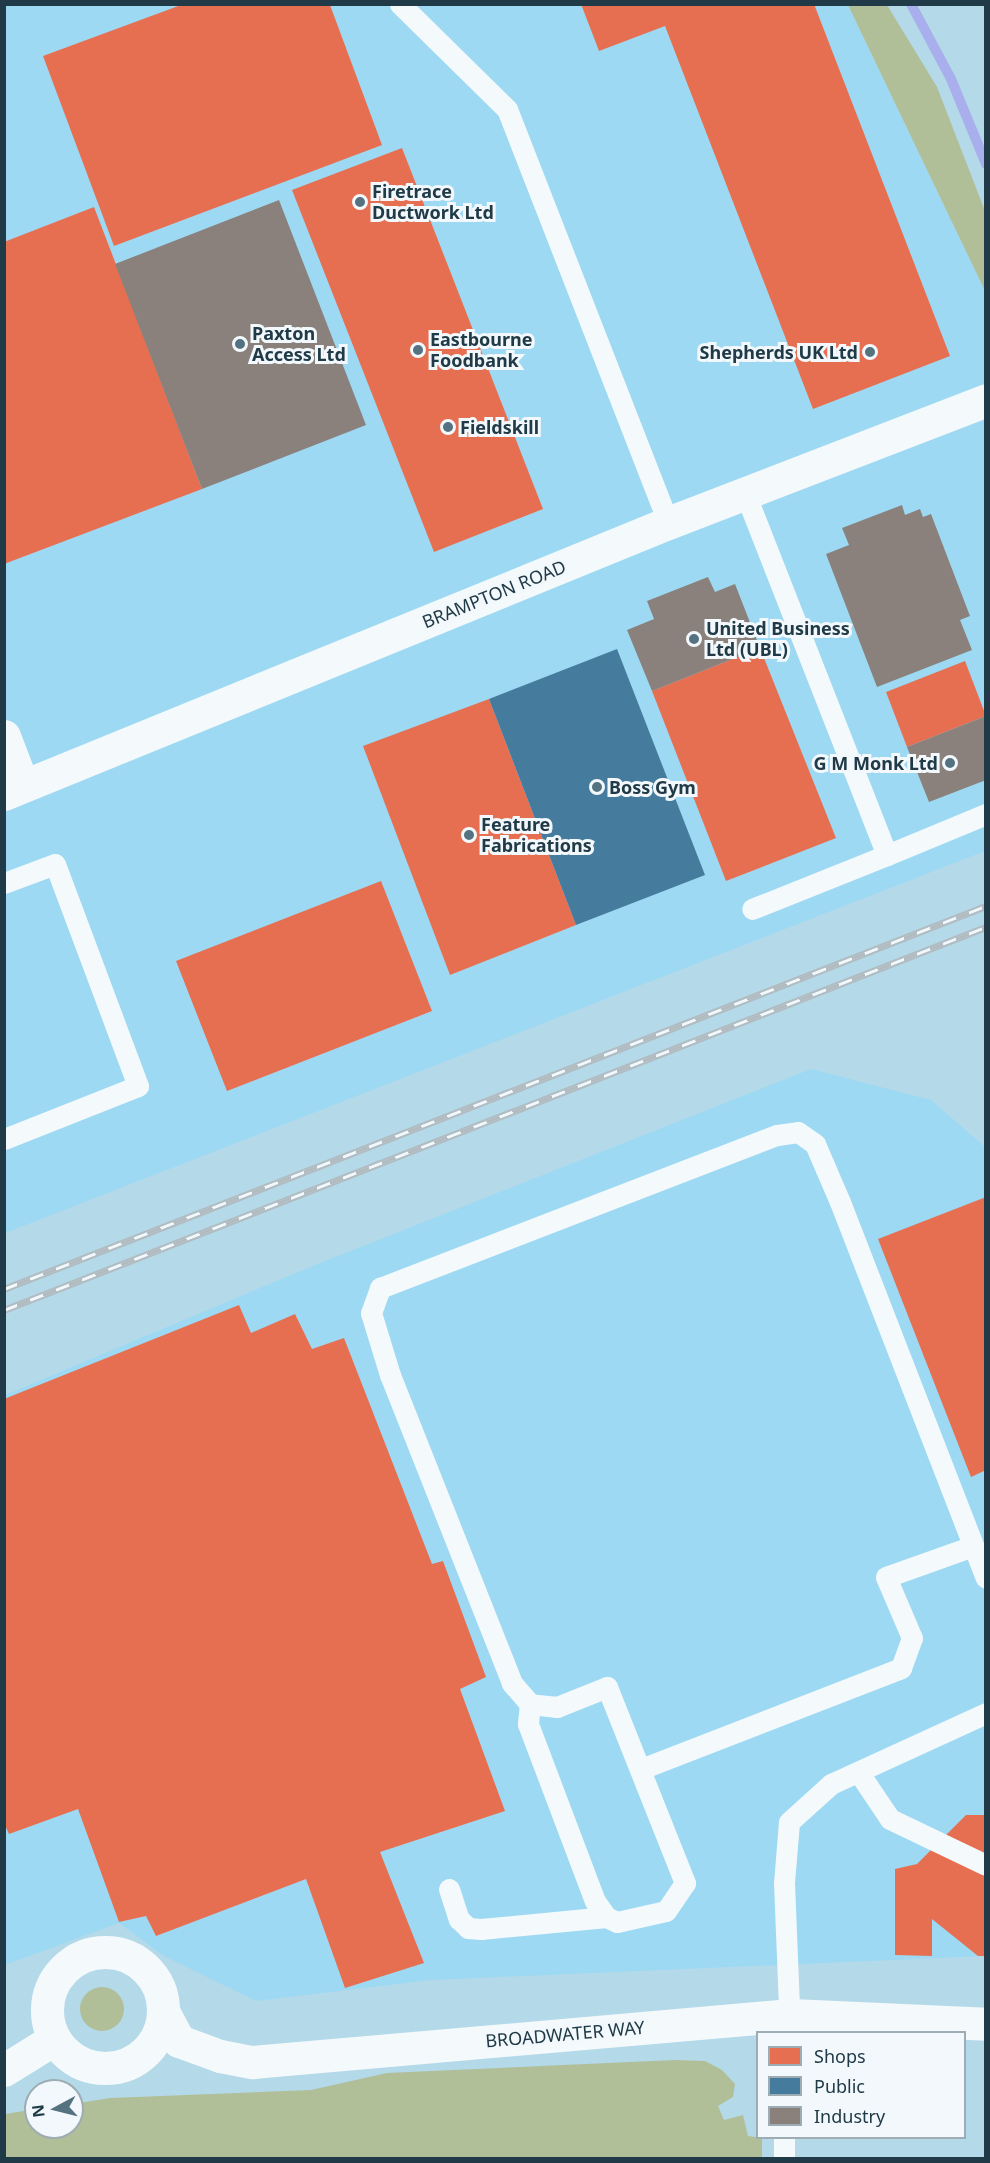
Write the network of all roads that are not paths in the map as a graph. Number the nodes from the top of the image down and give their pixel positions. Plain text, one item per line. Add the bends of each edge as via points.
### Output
1 (400, 4) edge
2 (986, 400) edge
3 (745, 493) junction
4 (668, 523) junction
5 (4, 736) edge
6 (14, 790) edge
7 (986, 814) edge
8 (887, 855) junction
9 (4, 883) edge
10 (752, 909) dead end
11 (4, 1138) edge
12 (973, 1546) junction
13 (986, 1578) edge
14 (531, 1704) junction
15 (986, 1713) edge
16 (641, 1768) junction
17 (859, 1773) junction
18 (986, 1865) edge
19 (449, 1889) dead end
20 (606, 1917) junction
21 (164, 2013) junction
22 (791, 2024) edge
23 (986, 2024) edge
24 (54, 2040) junction
25 (4, 2070) edge
26 (784, 2139) edge
27 (784, 2158) edge

1 - 4 lane via 507,109
2 - 3 street, BRAMPTON ROAD
3 - 4 street, BRAMPTON ROAD
3 - 8 lane
4 - 6 street, BRAMPTON ROAD
5 - 6 street
7 - 8 lane
8 - 10 lane
9 - 11 lane via 55,864 138,1086
12 - 13 lane
12 - 14 lane via 815,1144 798,1132 777,1135 380,1288 371,1313 390,1375 512,1683
12 - 16 lane via 886,1577 912,1638 901,1668
14 - 16 lane via 557,1707 607,1687
14 - 20 lane via 528,1724 595,1901
15 - 17 lane
16 - 20 lane via 685,1883 666,1911 617,1922
17 - 18 lane via 890,1819
17 - 22 lane via 831,1784 789,1822 784,1883
19 - 20 lane via 459,1919 468,1928
21 - 22 street, BROADWATER WAY via 179,2041 220,2056 252,2062
21 - 24 street via 160,2032 150,2048 119,2068 100,2069 82,2064
21 - 24 street, BROADWATER WAY via 162,1995 143,1965 127,1955 92,1953 74,1960 51,1987 48,2023
22 - 23 street, BROADWATER WAY
24 - 25 street
26 - 27 lane

